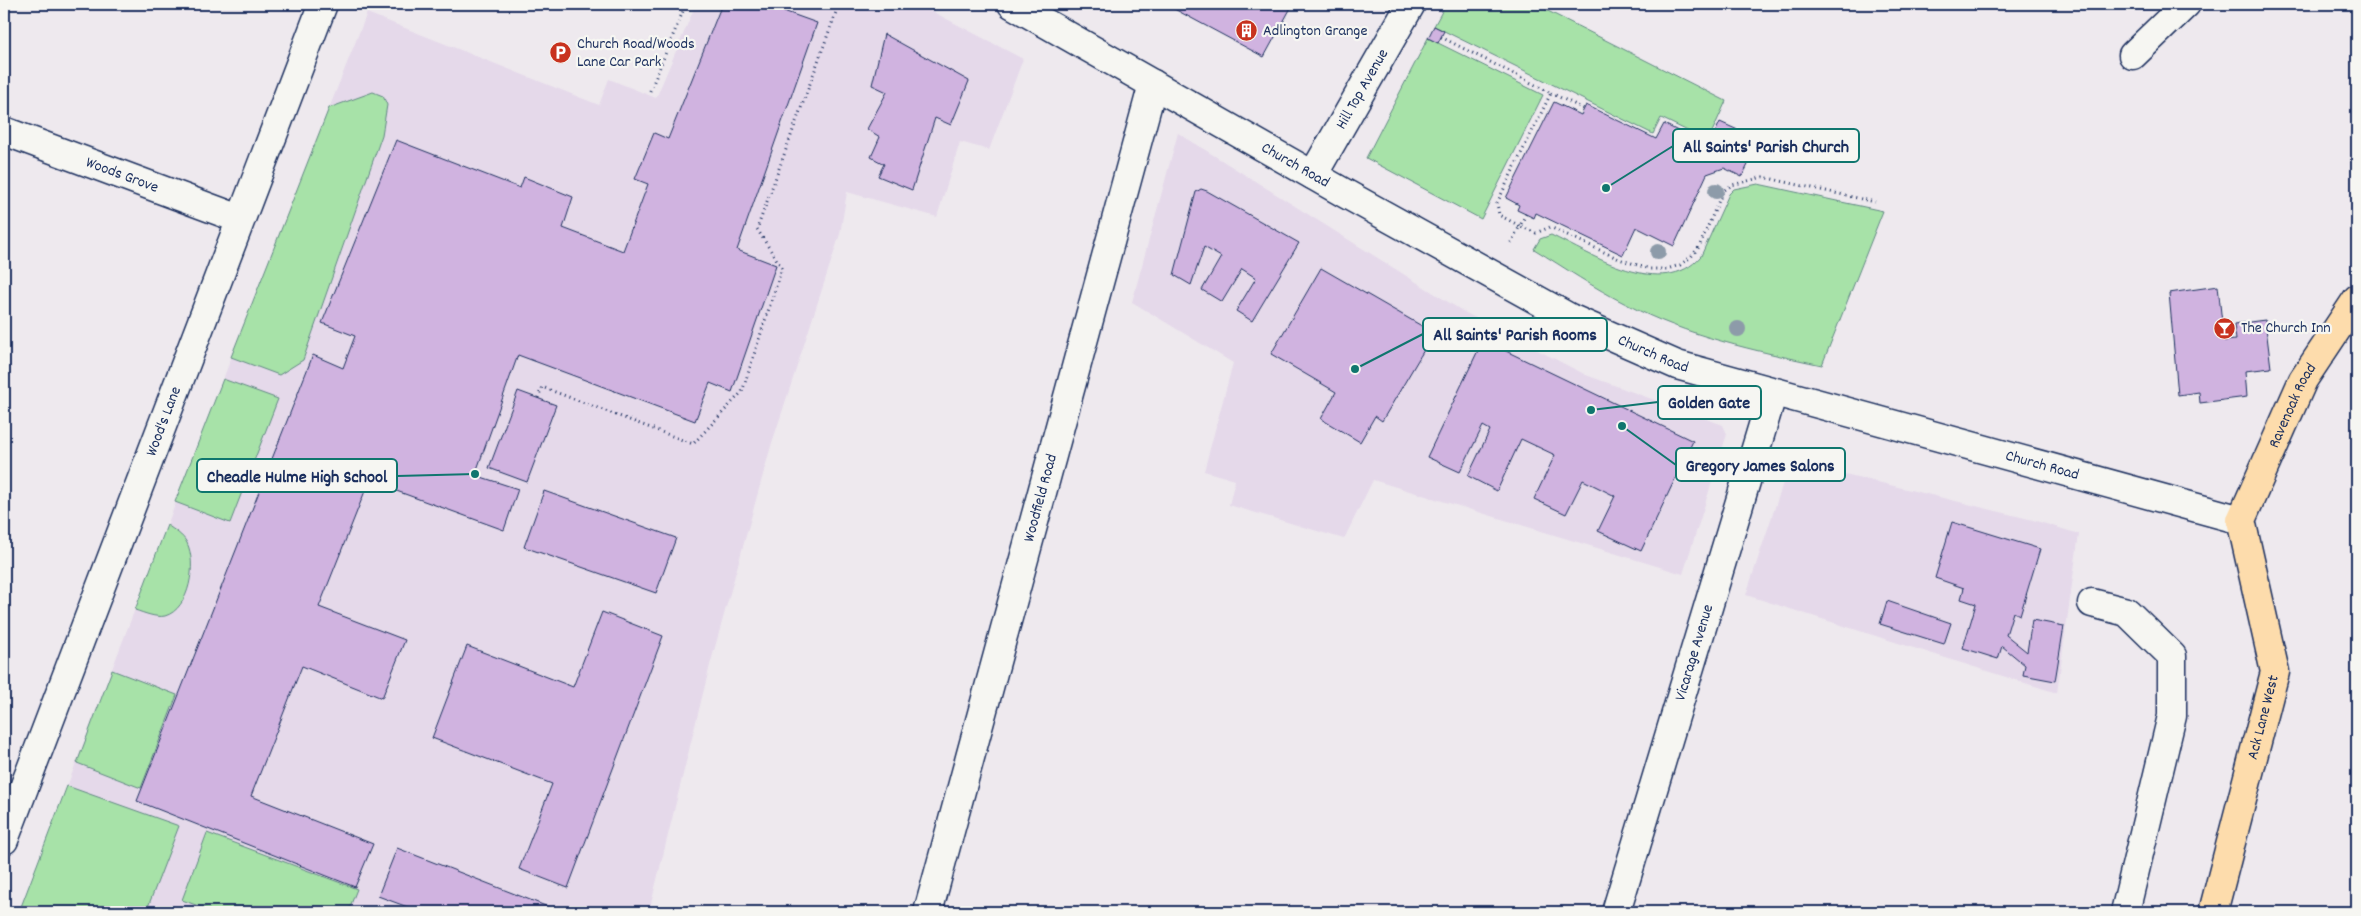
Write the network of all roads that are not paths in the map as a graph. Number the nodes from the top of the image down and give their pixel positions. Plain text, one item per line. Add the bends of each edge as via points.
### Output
1 (323, 4) edge
2 (1012, 4) edge
3 (1411, 4) edge
4 (2186, 4) edge
5 (2133, 55) dead end
6 (1154, 84) junction
7 (4, 131) edge
8 (1313, 175) junction
9 (240, 219) junction
10 (2357, 299) edge
11 (1773, 392) junction
12 (2241, 520) junction
13 (2092, 603) dead end
14 (4, 840) edge
15 (928, 912) edge
16 (1616, 912) edge
17 (2125, 912) edge
18 (2213, 912) edge

1 - 9 street, Wood's Lane
2 - 6 street, Church Road
3 - 8 street, Hill Top Avenue
4 - 5 street
6 - 8 street, Church Road
6 - 15 street, Woodfield Road
7 - 9 street, Woods Grove
8 - 11 street, Church Road via 1570,318 1677,365
9 - 14 street, Wood's Lane
10 - 12 main road, Ravenoak Road via 2303,380
11 - 12 street, Church Road
11 - 16 street, Vicarage Avenue
12 - 18 main road, Ack Lane West via 2275,672
13 - 17 street via 2127,612 2172,656 2172,716

